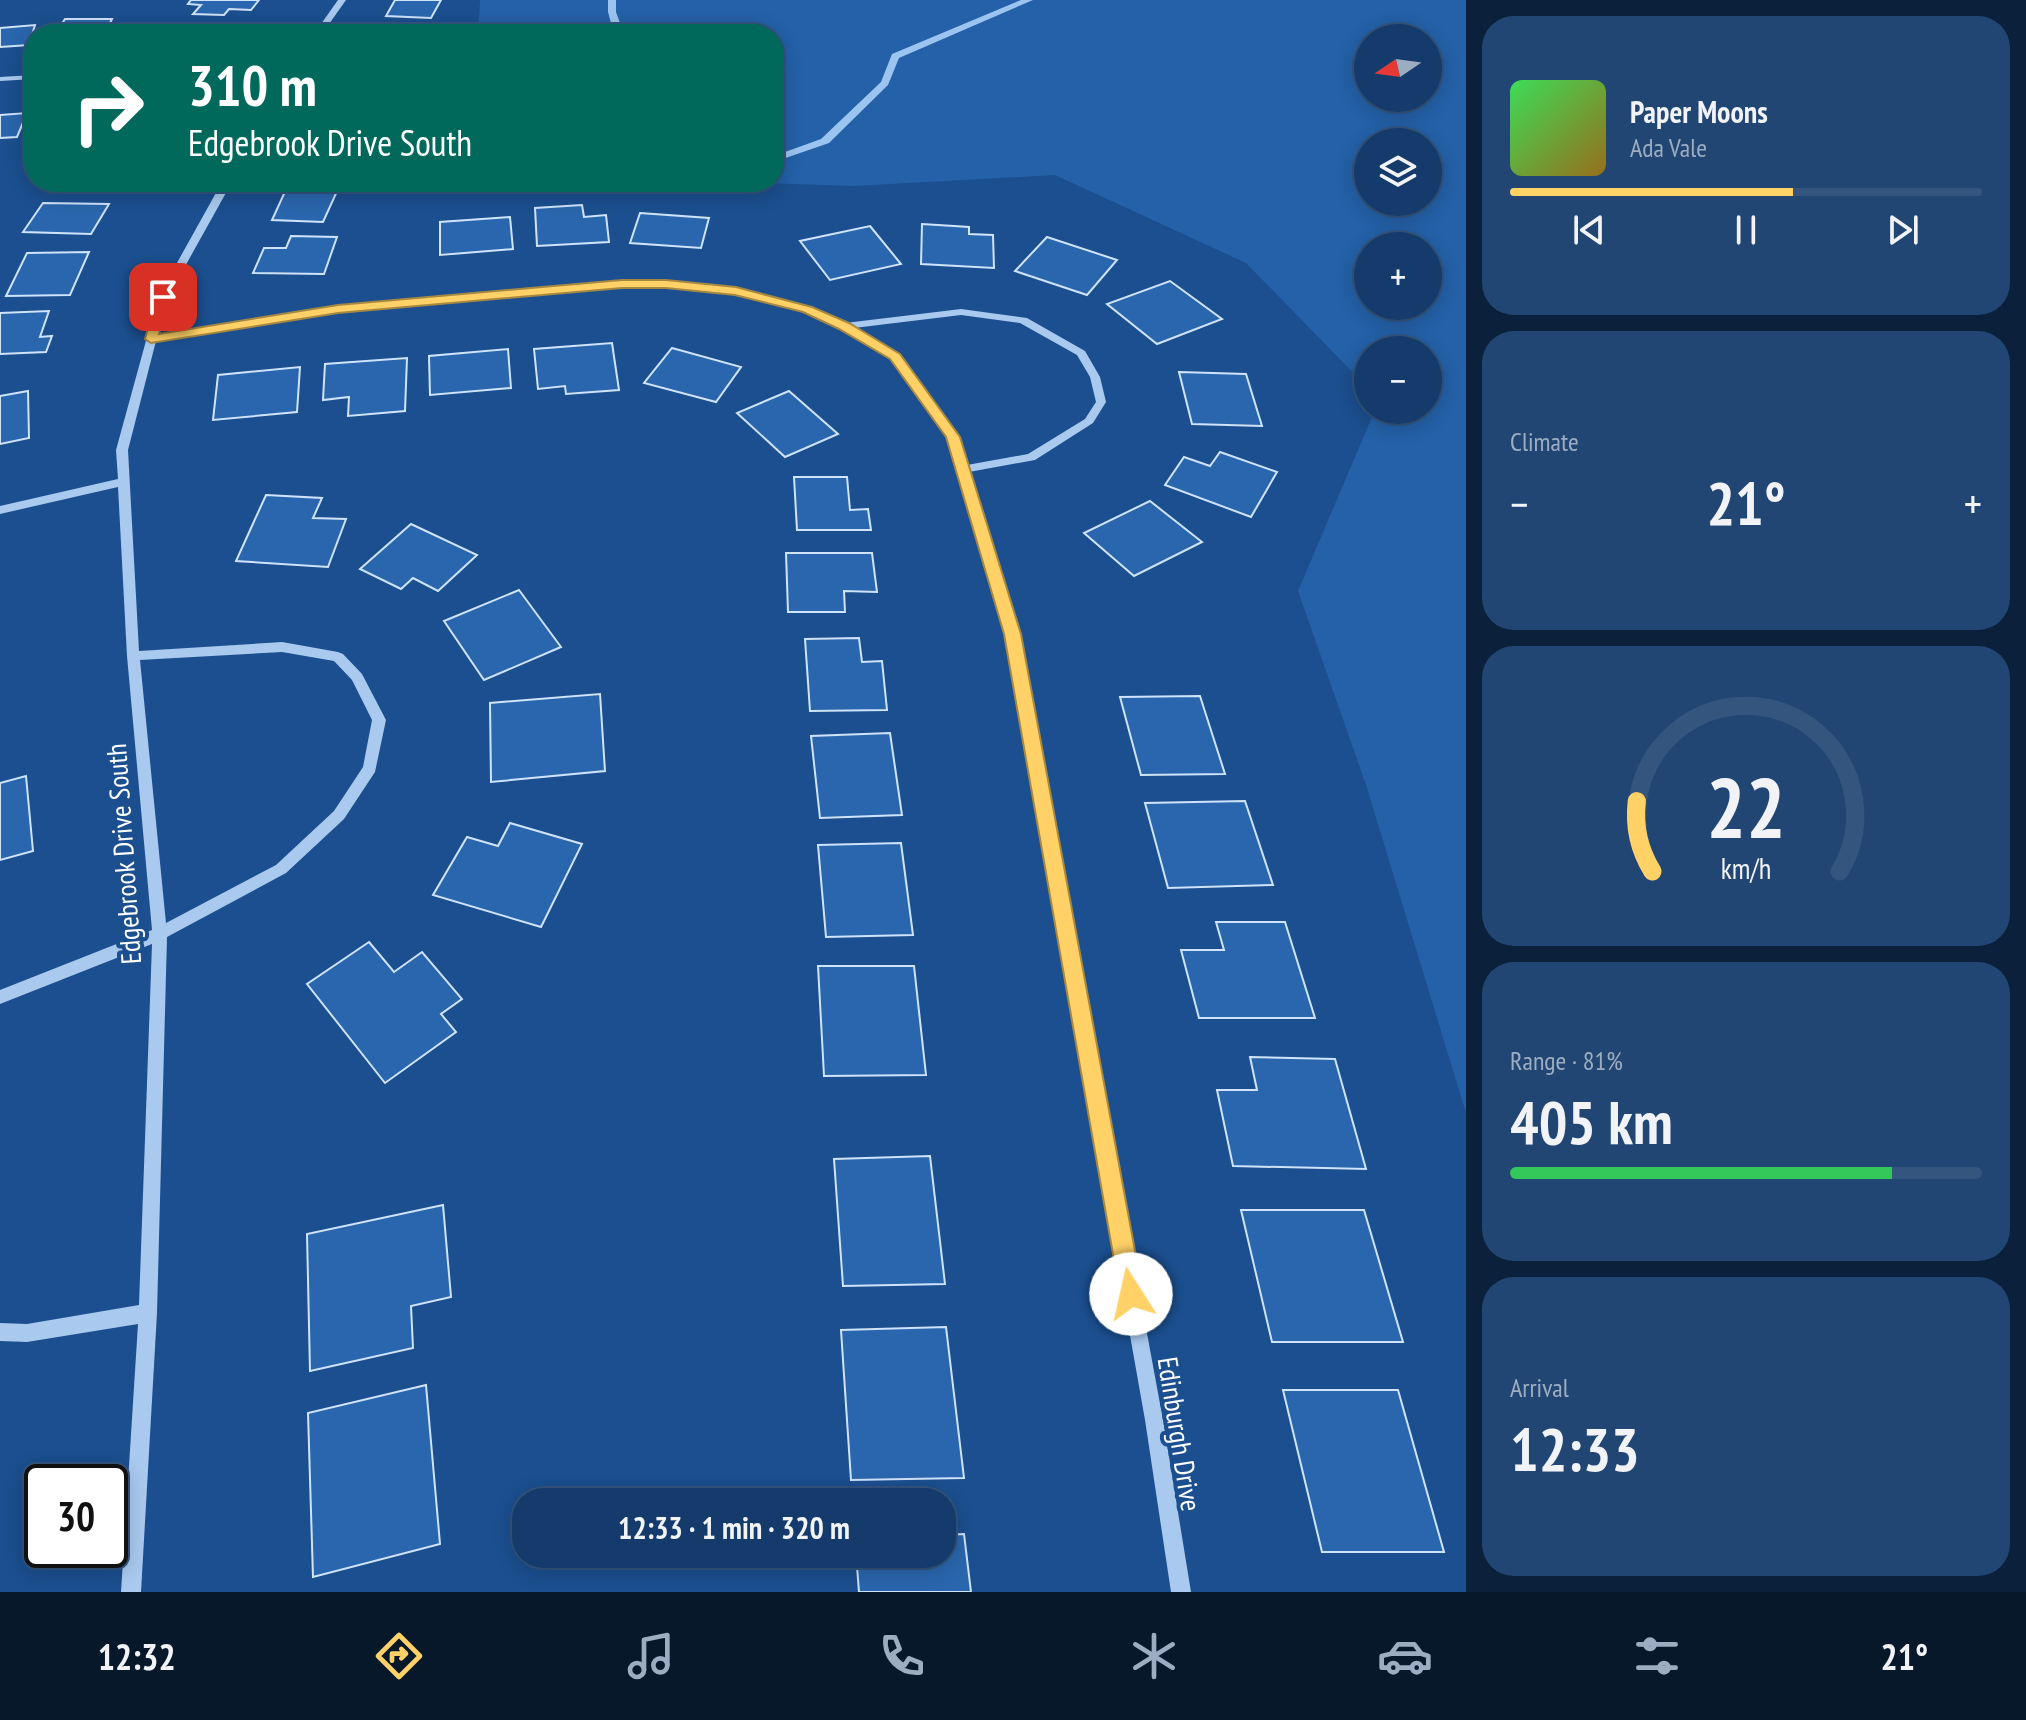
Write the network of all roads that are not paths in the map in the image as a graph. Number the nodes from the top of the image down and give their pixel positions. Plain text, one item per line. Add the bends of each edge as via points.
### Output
1 (342, 0) edge
2 (325, 24) edge
3 (24, 78) edge
4 (0, 79) edge
5 (221, 192) edge
6 (844, 326) junction
7 (151, 339) junction
8 (962, 470) junction
9 (123, 482) junction
10 (0, 510) edge
11 (133, 656) junction
12 (160, 934) junction
13 (0, 997) edge
14 (148, 1313) junction
15 (0, 1332) edge
16 (131, 1592) edge
17 (1181, 1592) edge

1 - 2 street
3 - 4 street
5 - 7 street, Edgebrook Drive South via 163,297
6 - 7 street, Edinburgh Drive via 808,310 736,291 622,284 338,309
6 - 8 street, Edinburgh Drive via 895,356 953,437
6 - 8 street via 961,312 1023,320 1081,353 1101,402 1089,421 1031,457
7 - 9 street, Edgebrook Drive South via 122,450
8 - 17 street, Edinburgh Drive via 1012,634
9 - 10 street
9 - 11 street, Edgebrook Drive South
11 - 12 street, Edgebrook Drive South
11 - 12 street via 282,647 338,657 357,677 379,720 370,768 339,815 281,869
12 - 13 street
12 - 14 street, Edgebrook Drive South
14 - 15 street via 27,1333
14 - 16 street, Edgebrook Drive South

